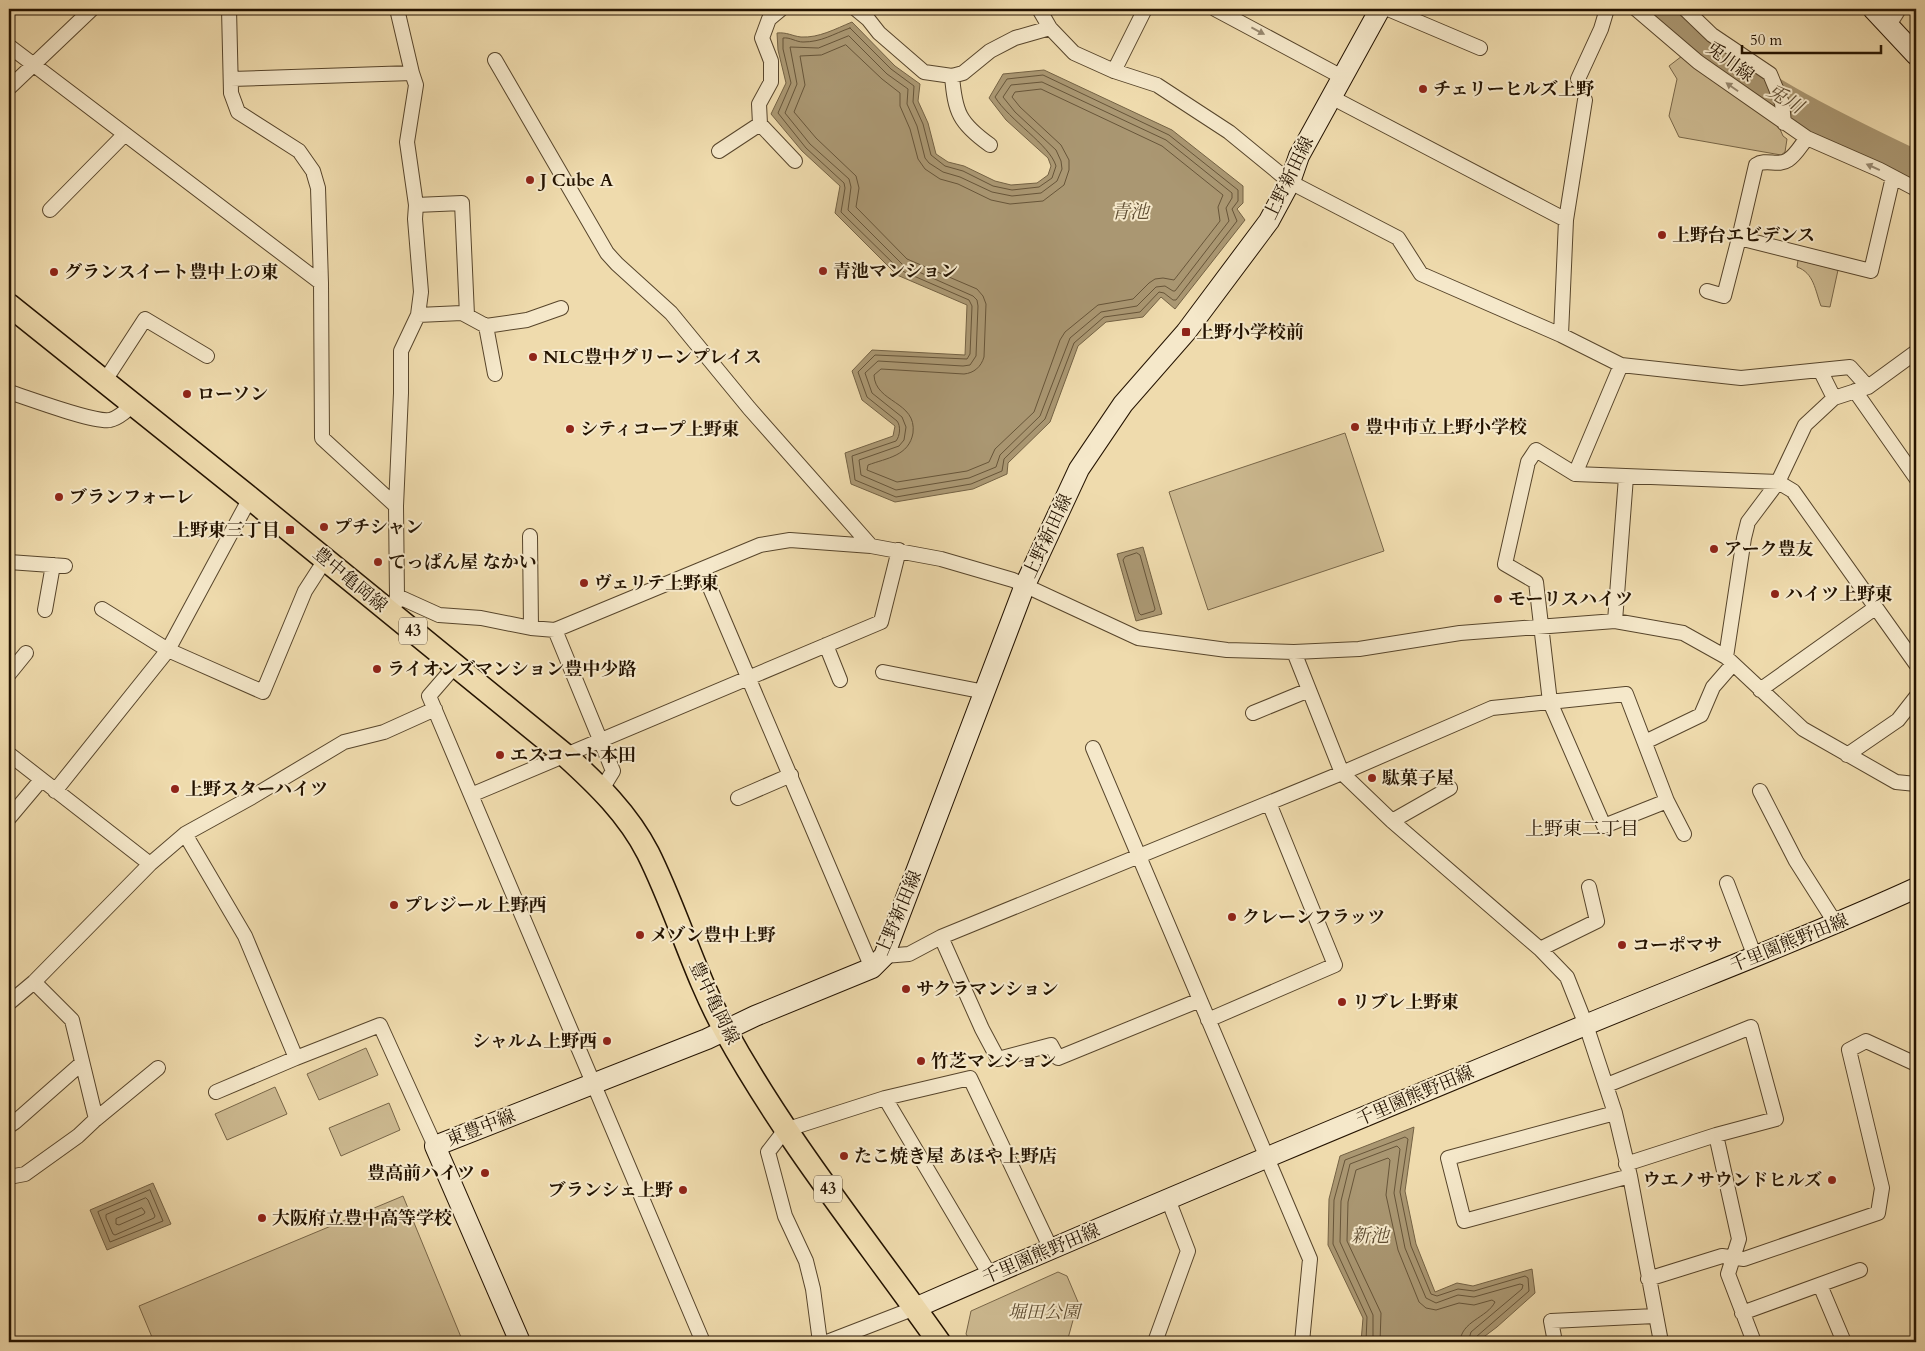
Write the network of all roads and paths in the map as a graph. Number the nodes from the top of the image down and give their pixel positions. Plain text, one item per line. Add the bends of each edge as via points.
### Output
1 (92, 9) edge
2 (229, 9) edge
3 (397, 9) edge
4 (782, 9) edge
5 (856, 9) edge
6 (1039, 9) edge
7 (1145, 9) edge
8 (1215, 9) edge
9 (1380, 9) edge
10 (1388, 9) edge
11 (1607, 9) edge
12 (1636, 9) edge
13 (1684, 9) edge
14 (1873, 9) edge
15 (872, 14) edge
16 (1894, 17) edge
17 (1050, 28) junction
18 (9, 46) edge
19 (1480, 48) dead end
20 (1916, 55) edge
21 (495, 60) dead end
22 (34, 64) junction
23 (1114, 71) junction
24 (412, 73) junction
25 (952, 76) junction
26 (1342, 77) junction
27 (231, 79) junction
28 (1578, 79) dead end
29 (9, 88) edge
30 (1331, 97) junction
31 (1585, 100) dead end
32 (1784, 123) junction
33 (760, 124) junction
34 (125, 134) junction
35 (1807, 138) junction
36 (990, 145) dead end
37 (719, 151) dead end
38 (795, 162) dead end
39 (1893, 177) junction
40 (1290, 182) junction
41 (1916, 189) edge
42 (416, 205) junction
43 (50, 210) dead end
44 (1566, 220) junction
45 (1739, 238) junction
46 (321, 283) junction
47 (1706, 291) dead end
48 (9, 305) edge
49 (561, 308) dead end
50 (418, 315) junction
51 (467, 316) junction
52 (486, 326) junction
53 (1561, 335) junction
54 (1916, 352) edge
55 (207, 356) dead end
56 (1621, 365) junction
57 (1820, 370) junction
58 (495, 374) dead end
59 (104, 382) junction
60 (1868, 387) junction
61 (1855, 391) junction
62 (9, 392) edge
63 (1834, 398) junction
64 (132, 405) junction
65 (1575, 474) junction
66 (1626, 477) junction
67 (1916, 478) edge
68 (1778, 482) junction
69 (250, 498) junction
70 (396, 506) junction
71 (530, 536) dead end
72 (871, 546) junction
73 (899, 550) junction
74 (325, 560) junction
75 (9, 562) edge
76 (702, 569) junction
77 (1025, 585) junction
78 (395, 606) junction
79 (1875, 608) junction
80 (102, 609) dead end
81 (45, 610) dead end
82 (1615, 621) junction
83 (1542, 626) junction
84 (531, 628) junction
85 (555, 630) junction
86 (826, 645) junction
87 (168, 650) junction
88 (1294, 652) junction
89 (26, 653) dead end
90 (1730, 661) junction
91 (1916, 664) edge
92 (455, 666) junction
93 (883, 672) dead end
94 (9, 674) edge
95 (750, 677) junction
96 (840, 680) dead end
97 (1309, 690) junction
98 (1760, 690) junction
99 (985, 692) junction
100 (1916, 697) edge
101 (1550, 702) junction
102 (435, 710) junction
103 (1253, 713) dead end
104 (601, 740) junction
105 (1645, 742) junction
106 (1093, 748) dead end
107 (9, 754) edge
108 (565, 755) junction
109 (1847, 755) junction
110 (1342, 773) junction
111 (791, 775) junction
112 (41, 780) junction
113 (1916, 784) edge
114 (1450, 788) dead end
115 (602, 789) junction
116 (55, 791) junction
117 (1760, 791) dead end
118 (471, 795) junction
119 (738, 798) dead end
120 (1667, 801) junction
121 (1269, 803) junction
122 (9, 818) edge
123 (1392, 821) junction
124 (185, 834) junction
125 (1684, 834) dead end
126 (1139, 856) junction
127 (150, 864) junction
128 (1728, 883) dead end
129 (1589, 887) dead end
130 (1916, 888) edge
131 (1836, 924) junction
132 (941, 938) junction
133 (1540, 949) junction
134 (1755, 957) junction
135 (878, 962) junction
136 (34, 982) junction
137 (1200, 1000) junction
138 (9, 1003) edge
139 (1208, 1020) junction
140 (1586, 1025) junction
141 (725, 1031) junction
142 (296, 1058) junction
143 (82, 1063) junction
144 (1916, 1064) edge
145 (158, 1068) dead end
146 (594, 1084) junction
147 (1607, 1084) junction
148 (216, 1092) dead end
149 (885, 1098) junction
150 (1615, 1113) junction
151 (96, 1119) junction
152 (9, 1126) edge
153 (785, 1130) junction
154 (1716, 1135) junction
155 (435, 1146) junction
156 (1267, 1157) junction
157 (1628, 1170) junction
158 (9, 1177) edge
159 (1168, 1199) junction
160 (1052, 1249) junction
161 (1734, 1258) junction
162 (1860, 1270) dead end
163 (990, 1275) junction
164 (1648, 1279) junction
165 (1820, 1285) junction
166 (915, 1308) junction
167 (1742, 1313) junction
168 (1655, 1316) junction
169 (520, 1342) edge
170 (703, 1342) edge
171 (820, 1342) edge
172 (827, 1342) edge
173 (939, 1342) edge
174 (1155, 1342) edge
175 (1302, 1342) edge
176 (1556, 1342) edge
177 (1660, 1342) edge
178 (1754, 1342) edge
179 (1844, 1342) edge

1 - 22 street
2 - 27 street
3 - 24 street
4 - 33 street via 769,19 762,38 771,61 771,82 759,104
5 - 15 street
6 - 17 street
7 - 23 street
8 -> 26 street
9 - 26 street, 上野新田線
10 - 19 street
11 - 28 street
32 -> 12 street, 兎川線 via 1693,58
13 - 32 street via 1704,29 1767,71 1782,103
14 - 16 street
15 - 25 street via 879,33 924,72
16 - 20 street
17 - 23 street via 1074,53
17 - 25 street via 1015,38 990,51 963,73
18 - 22 street
21 - 72 street via 607,253 671,313 749,408
22 - 29 street
22 - 34 street
23 - 40 street via 1157,85 1229,132
24 - 27 street
24 - 42 street via 416,85 407,142
25 - 36 street via 954,101 961,119
26 - 30 street, 上野新田線
27 - 46 street via 231,93 238,112 299,151 313,171 318,188
30 - 40 street, 上野新田線 via 1298,156
30 - 44 street
31 - 44 street
32 - 35 street, 兎川線
33 - 37 street
33 - 38 street
34 - 43 street
34 - 46 street
39 -> 35 street, 兎川線
35 - 45 street via 1787,161 1779,164 1764,162 1756,166
39 - 41 street, 兎川線
39 - 45 street via 1871,271
40 - 53 street via 1398,238 1421,274
40 - 77 street, 上野新田線 via 1269,221 1186,332 1123,404 1079,469
42 - 50 street via 421,292
42 - 51 street via 462,203
44 - 53 street
45 - 47 street via 1724,296
46 - 70 street via 322,438
48 - 59 main road, 豊中亀岡線 / 43
49 - 52 street via 527,320
50 - 51 street via 462,312
50 - 70 street via 401,351
51 - 52 street
52 - 58 street
53 - 56 street
54 - 60 street
55 - 59 street via 145,319
56 - 57 street via 1741,378
56 - 65 street
57 - 60 street via 1850,366
57 - 63 street
59 - 64 main road, 豊中亀岡線 / 43
60 - 61 street
61 - 63 street
61 - 67 street
62 - 64 street via 93,419 109,420 123,414
63 - 68 street via 1804,425
64 - 69 main road, 豊中亀岡線 / 43
65 - 66 street
65 - 83 street via 1536,450 1528,462 1505,564 1536,582
66 - 68 street
66 - 82 street
68 - 79 street via 1793,491
68 - 90 street via 1748,522
69 - 74 main road, 豊中亀岡線 / 43
69 - 87 street
70 - 78 street
71 - 84 street
72 - 73 street
72 - 76 street via 790,540 760,545
73 - 77 street via 941,559
73 - 86 street via 881,622
74 - 78 main road, 豊中亀岡線 / 43
74 - 87 street via 304,591 263,692
75 - 81 street via 59,566
76 - 85 street
76 - 95 street
77 - 88 street via 1138,638 1228,650
77 - 99 street, 上野新田線
78 - 84 street
78 - 92 main road, 豊中亀岡線 / 43
79 - 91 street
79 - 98 street
80 - 87 street
82 - 83 street
82 - 90 street via 1683,633
83 - 88 street via 1460,633 1359,649
83 - 101 street
84 - 85 street
85 - 104 street
86 - 95 street
86 - 96 street
87 - 116 street
88 - 97 street
89 - 94 street
90 - 98 street
90 - 105 street via 1713,687 1701,715
92 - 102 street via 429,696
92 - 108 main road, 豊中亀岡線 / 43
93 - 99 street
95 - 104 street
95 - 111 street
97 - 103 street
97 - 110 street
98 - 109 street via 1803,729
99 - 135 street, 上野新田線
100 - 109 street via 1898,720
101 - 105 street via 1626,694
101 - 110 street via 1492,708
101 - 120 street via 1604,826
102 - 118 street
102 - 124 street via 384,732 344,742
104 - 108 street
104 - 115 street via 613,771
105 - 120 street
106 - 126 street
107 - 112 street
108 - 115 main road, 豊中亀岡線 / 43
108 - 118 street
109 - 113 street via 1896,782
110 - 121 street
110 - 123 street
111 - 119 street
111 - 135 street
112 - 116 street
112 - 122 street
114 - 123 street
115 - 141 main road, 豊中亀岡線 / 43 via 647,852
116 - 127 street
117 - 131 street via 1796,861
118 - 146 street
120 - 125 street
121 - 126 street
121 - 139 street via 1335,965
123 - 133 street
124 - 127 street
124 - 142 street via 245,936
126 - 132 street
126 - 137 street
127 - 136 street
128 - 134 street
129 - 133 street via 1598,921
130 - 131 street, 千里園熊野田線
131 - 134 street, 千里園熊野田線
132 - 135 street via 909,954
132 - 137 street via 998,1059 1051,1044 1058,1058
133 - 140 street via 1567,977
134 - 140 street, 千里園熊野田線
135 - 141 street, 上野新田線
136 - 138 street
136 - 143 street via 72,1020
137 - 139 street
139 - 156 street
140 - 147 street
140 - 156 street, 千里園熊野田線
141 - 146 street, 東豊中線
141 - 153 main road, 豊中亀岡線 / 43
142 - 148 street
142 - 155 street via 380,1025
143 - 151 street
143 - 152 street
144 - 161 street via 1866,1041 1849,1050 1882,1188 1878,1212 1744,1259
145 - 151 street
146 - 155 street, 東豊中線
146 - 170 street
147 - 150 street
147 - 154 street via 1751,1027 1776,1119
149 - 153 street
149 - 160 street via 970,1078
149 - 163 street
150 - 157 street
150 - 157 street via 1448,1158 1464,1221
151 - 158 street via 25,1174
153 - 166 main road, 豊中亀岡線 / 43
153 - 171 street via 768,1152 785,1216 806,1261
154 - 157 street
154 - 161 street via 1739,1239
155 - 169 street, 東豊中線
156 - 159 street, 千里園熊野田線
156 - 175 street via 1310,1259
157 - 164 street
159 - 160 street, 千里園熊野田線
159 - 174 street via 1188,1251
160 - 163 street, 千里園熊野田線
161 - 164 street via 1722,1256
161 - 167 street via 1728,1274
162 - 165 street
163 - 166 street, 千里園熊野田線
164 - 168 street
165 - 167 street
165 - 179 street
166 - 172 street
166 - 173 main road, 豊中亀岡線 / 43
167 - 178 street
168 - 176 street via 1551,1321
168 - 177 street

